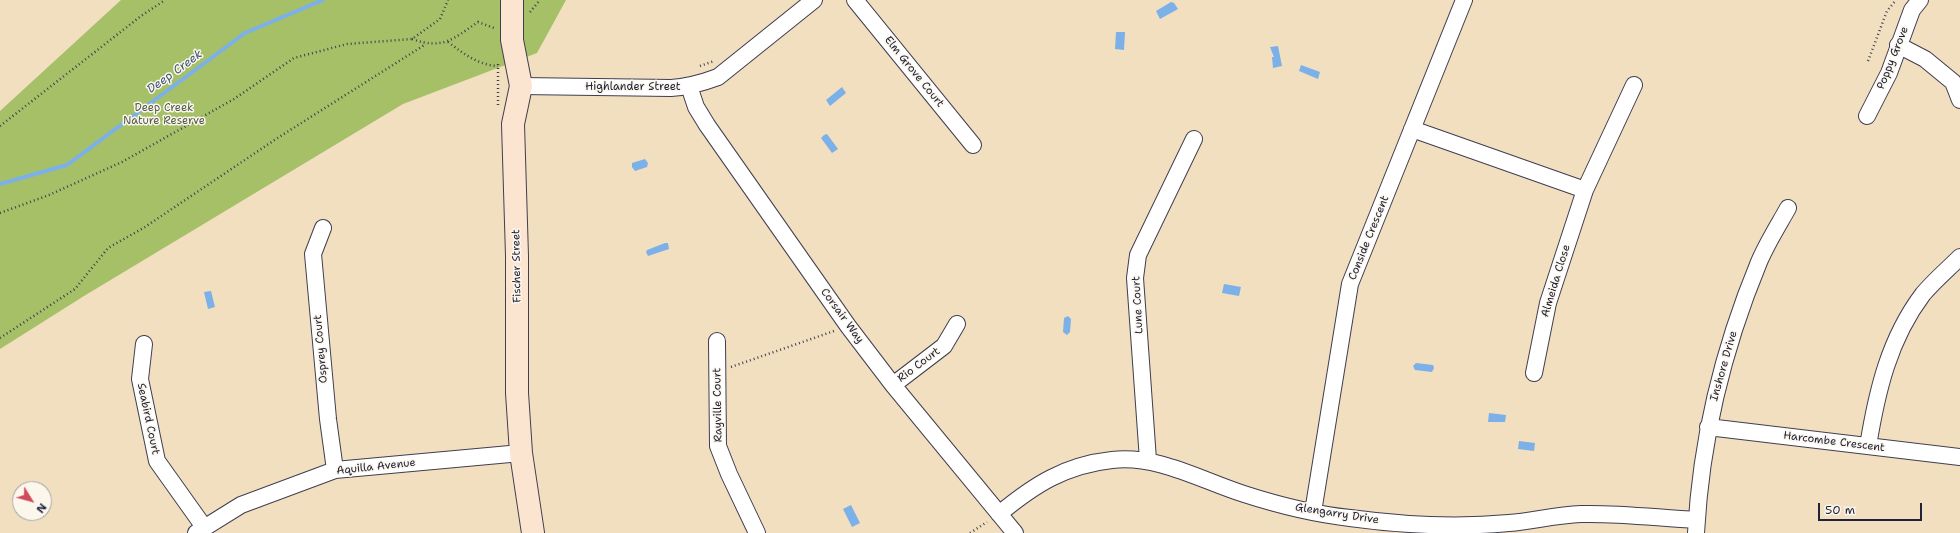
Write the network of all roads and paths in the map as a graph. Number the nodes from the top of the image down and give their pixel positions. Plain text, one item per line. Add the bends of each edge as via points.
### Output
1 (165, 0) edge
2 (448, 0) edge
3 (512, 0) edge
4 (540, 0) edge
5 (814, 0) edge
6 (855, 0) edge
7 (1464, 0) edge
8 (1896, 0) edge
9 (1920, 0) edge
10 (530, 12) dead end
11 (497, 22) dead end
12 (412, 39) junction
13 (448, 42) junction
14 (426, 44) junction
15 (1898, 45) junction
16 (717, 59) dead end
17 (498, 61) dead end
18 (1868, 61) dead end
19 (498, 66) junction
20 (697, 67) dead end
21 (521, 86) junction
22 (688, 86) junction
23 (1634, 86) dead end
24 (1960, 100) edge
25 (498, 111) dead end
26 (1867, 116) dead end
27 (0, 126) edge
28 (1412, 129) junction
29 (1194, 139) dead end
30 (973, 144) dead end
31 (1585, 190) junction
32 (1788, 208) dead end
33 (0, 213) edge
34 (323, 228) dead end
35 (1960, 257) edge
36 (957, 324) dead end
37 (848, 326) junction
38 (0, 338) edge
39 (717, 341) dead end
40 (144, 344) dead end
41 (717, 372) junction
42 (1534, 373) dead end
43 (892, 384) junction
44 (1708, 427) junction
45 (1868, 446) junction
46 (521, 453) junction
47 (1960, 457) edge
48 (1148, 460) junction
49 (336, 470) junction
50 (1313, 512) junction
51 (999, 514) junction
52 (1696, 527) edge
53 (1510, 528) edge
54 (200, 530) edge
55 (533, 533) edge
56 (757, 533) edge
57 (970, 533) edge
58 (1015, 533) edge

1 - 27 path
2 - 12 path via 440,19
3 - 21 street, Fischer Street via 512,40
4 - 10 path
5 - 22 street, Highlander Street via 718,77
6 - 30 street, Elm Grove Court
7 - 28 street, Conside Crescent
8 - 18 path via 1887,11
9 - 15 street, Poppy Grove via 1912,10
11 - 13 path via 497,29 478,22
12 - 14 path
12 - 33 path via 347,44 294,58 234,99 122,162 50,195
13 - 14 path
13 - 19 path via 485,66
14 - 38 path via 276,139 145,227 108,248 76,290
15 - 24 street via 1925,59 1953,82
15 - 26 street, Poppy Grove via 1889,73
16 - 20 path
17 - 19 path
19 - 25 path
21 - 22 street, Highlander Street
21 - 46 street, Fischer Street via 513,124 517,256 517,394
22 - 37 street, Corsair Way via 707,126
23 - 31 street, Almeida Close
28 - 31 street
28 - 50 street, Conside Crescent via 1350,284
29 - 48 street, Lune Court via 1138,255 1135,278
31 - 42 street, Almeida Close via 1548,302
32 - 44 street, Inshore Drive via 1759,261 1715,392
34 - 49 street, Osprey Court via 313,254 328,419
35 - 45 street via 1924,293 1902,327 1884,368
36 - 43 street, Rio Court via 944,346
37 - 41 path
37 - 43 street, Corsair Way
39 - 41 street, Rayville Court
40 - 54 street, Seabird Court via 140,379 157,461
41 - 56 street, Rayville Court via 718,446
43 - 51 street, Corsair Way
44 - 45 street, Harcombe Crescent
44 - 52 street, Inshore Drive
45 - 47 street, Harcombe Crescent
46 - 49 street, Aquilla Avenue
46 - 55 street, Fischer Street
48 - 50 street, Glengarry Drive via 1243,494
48 - 51 street, Glengarry Drive via 1112,460 1060,473 1035,486
49 - 54 street, Aquilla Avenue via 241,505
50 - 53 street, Glengarry Drive via 1398,523
51 - 57 path
51 - 58 street, Corsair Way
52 - 53 street, Glengarry Drive via 1610,514 1580,514

